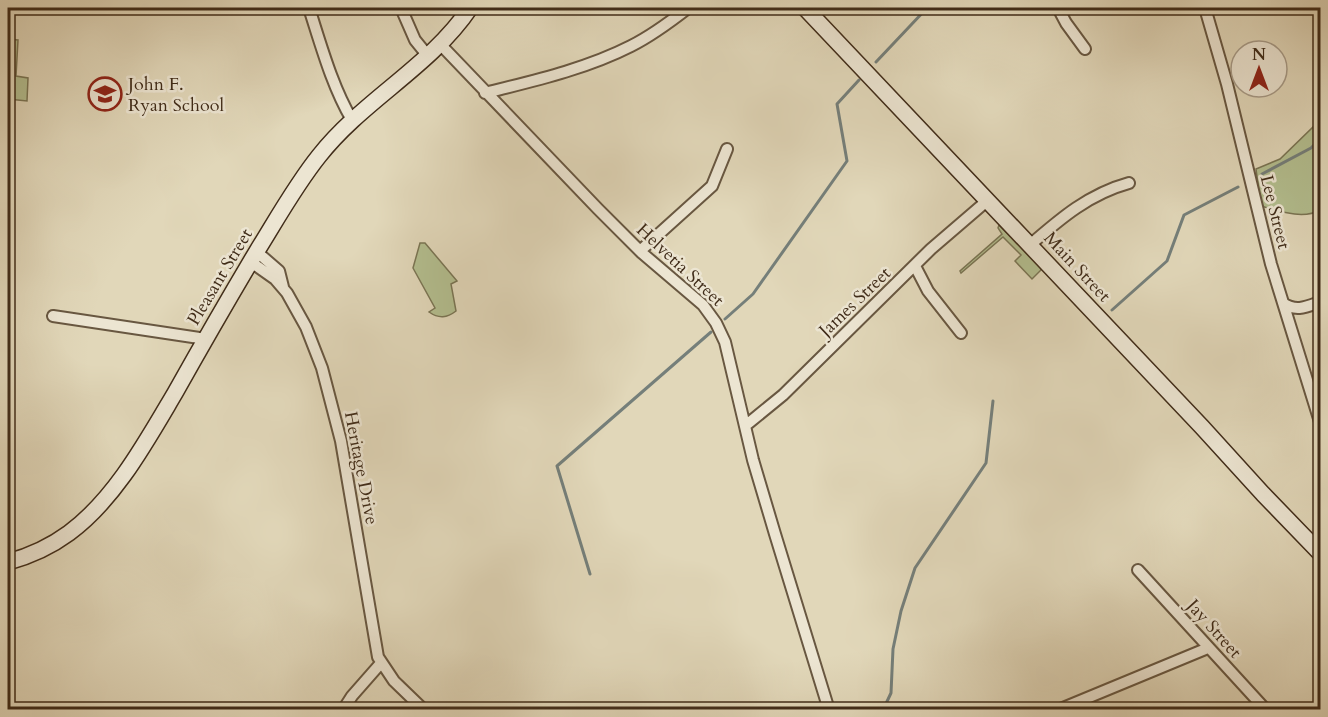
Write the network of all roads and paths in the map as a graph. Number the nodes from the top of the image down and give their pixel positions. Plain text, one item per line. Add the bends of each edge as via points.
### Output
1 (309, 8) edge
2 (401, 8) edge
3 (470, 8) edge
4 (688, 8) edge
5 (805, 8) edge
6 (1058, 8) edge
7 (1205, 8) edge
8 (440, 44) junction
9 (1085, 49) dead end
10 (428, 56) junction
11 (485, 93) junction
12 (352, 120) junction
13 (727, 149) dead end
14 (1129, 183) dead end
15 (988, 200) junction
16 (1030, 245) junction
17 (640, 251) junction
18 (254, 257) junction
19 (915, 266) junction
20 (1320, 302) edge
21 (1283, 303) junction
22 (53, 316) dead end
23 (961, 333) dead end
24 (206, 339) junction
25 (1320, 422) edge
26 (745, 426) junction
27 (1319, 550) edge
28 (8, 561) edge
29 (1138, 570) dead end
30 (1208, 648) junction
31 (381, 663) junction
32 (343, 710) edge
33 (423, 710) edge
34 (829, 710) edge
35 (1058, 710) edge
36 (1266, 710) edge

1 - 12 street
2 - 10 street via 415,40
3 - 8 main road, Pleasant Street
4 - 11 street via 648,37 613,54
5 - 15 main road, Main Street
6 - 9 street
7 - 21 street, Lee Street
8 - 10 main road, Pleasant Street
8 - 11 street, Helvetia Street
10 - 12 main road, Pleasant Street
11 - 17 street, Helvetia Street
12 - 18 main road, Pleasant Street via 297,186
13 - 17 street via 712,186
14 - 16 street via 1082,202
15 - 16 main road, Main Street
15 - 19 street, James Street
16 - 27 main road, Main Street
17 - 26 street, Helvetia Street via 703,304 716,322 725,342
18 - 24 main road, Pleasant Street
18 - 31 street, Heritage Drive via 283,287 314,344 350,490
19 - 23 street via 928,291
19 - 26 street, James Street via 783,395
20 - 21 street via 1298,309
21 - 25 street, Lee Street
22 - 24 street
24 - 28 main road, Pleasant Street via 134,459 102,501 51,545
26 - 34 street, Helvetia Street
29 - 30 street, Jay Street
30 - 35 street
30 - 36 street, Jay Street
31 - 32 street
31 - 33 street, Heritage Drive

